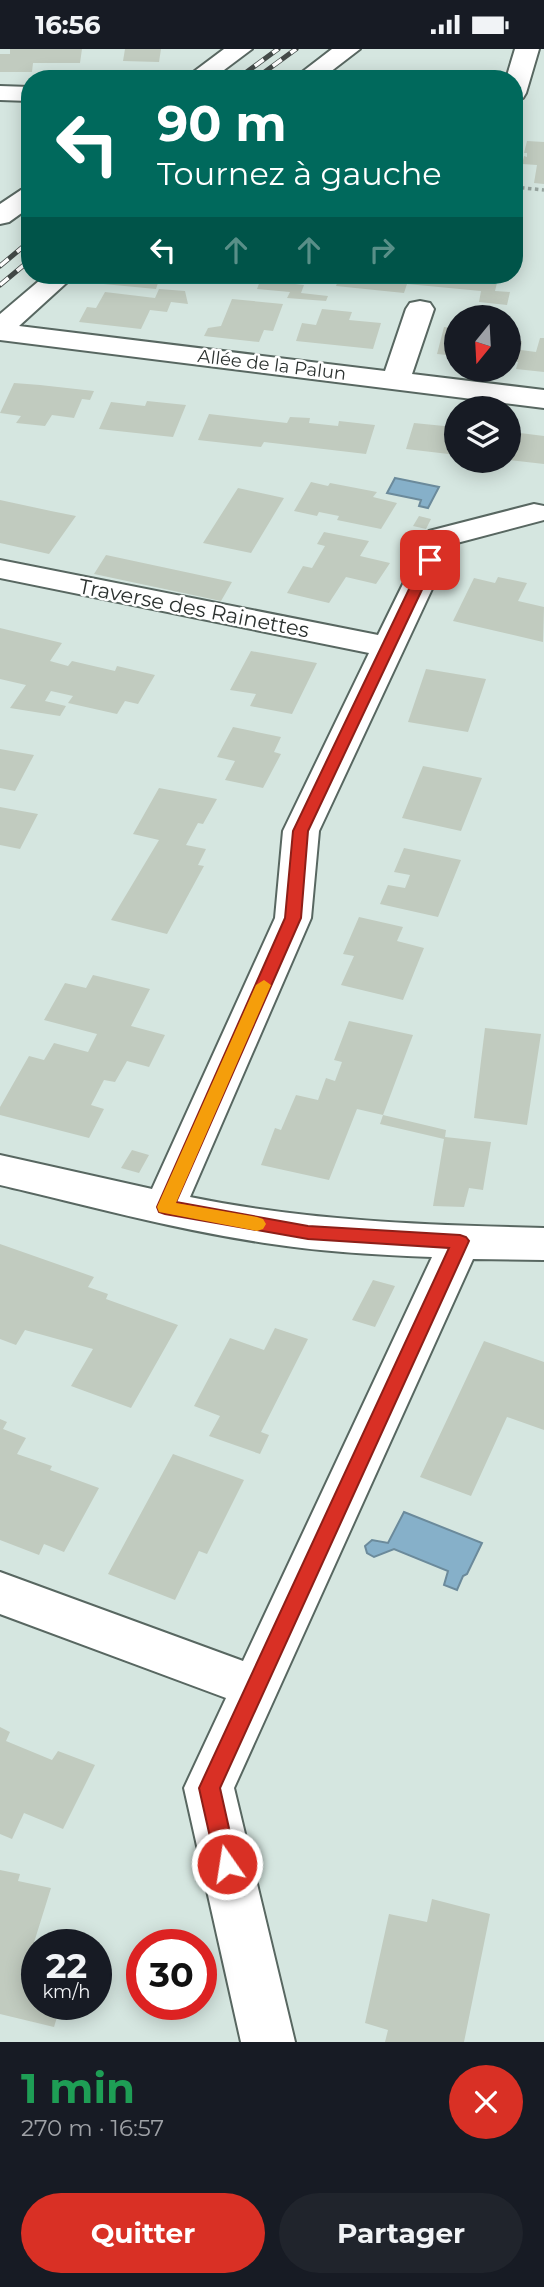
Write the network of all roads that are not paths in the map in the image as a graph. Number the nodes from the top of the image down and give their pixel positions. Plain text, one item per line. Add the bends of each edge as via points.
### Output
1 (240, 49) edge
2 (348, 49) edge
3 (527, 49) edge
4 (209, 70) edge
5 (318, 70) edge
6 (521, 70) edge
7 (0, 93) edge
8 (21, 94) edge
9 (21, 187) edge
10 (0, 216) edge
11 (52, 284) edge
12 (421, 309) dead end
13 (0, 330) edge
14 (397, 380) junction
15 (544, 400) edge
16 (534, 513) dead end
17 (0, 569) edge
18 (388, 647) junction
19 (0, 1170) edge
20 (165, 1207) junction
21 (460, 1241) junction
22 (544, 1244) edge
23 (0, 1593) edge
24 (255, 1687) junction
25 (268, 2042) edge

1 - 4 street
2 - 5 street
3 - 6 street
7 - 8 street
9 - 10 street
11 - 13 street
12 - 14 street
13 - 14 street, Allée de la Palun
14 - 15 street, Allée de la Palun
16 - 18 street via 440,538
17 - 18 street, Traverse des Rainettes
18 - 20 street via 300,831 293,918
19 - 20 street
20 - 21 street via 308,1233
21 - 22 street
21 - 24 street
23 - 24 street
24 - 25 street via 209,1788

